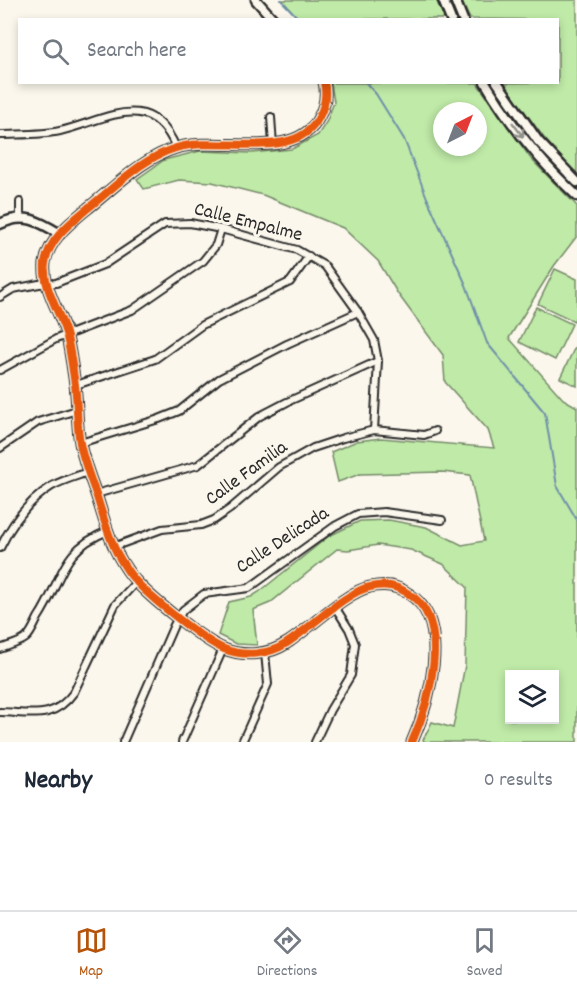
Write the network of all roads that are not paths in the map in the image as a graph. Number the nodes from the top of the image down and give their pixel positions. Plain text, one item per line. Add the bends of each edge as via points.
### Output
1 (256, 0) edge
2 (443, 0) edge
3 (455, 0) edge
4 (272, 18) edge
5 (450, 18) edge
6 (462, 18) edge
7 (324, 84) edge
8 (486, 84) edge
9 (498, 84) edge
10 (270, 117) dead end
11 (0, 135) edge
12 (273, 145) junction
13 (176, 148) junction
14 (577, 182) edge
15 (577, 196) edge
16 (20, 202) dead end
17 (20, 217) junction
18 (0, 224) edge
19 (221, 229) junction
20 (60, 234) junction
21 (309, 256) junction
22 (47, 283) junction
23 (0, 297) edge
24 (358, 312) junction
25 (66, 335) junction
26 (378, 362) junction
27 (0, 370) edge
28 (76, 385) junction
29 (77, 410) junction
30 (374, 430) junction
31 (435, 431) dead end
32 (80, 443) junction
33 (0, 448) edge
34 (88, 472) junction
35 (96, 494) junction
36 (442, 520) dead end
37 (108, 531) junction
38 (113, 547) junction
39 (0, 548) edge
40 (136, 582) junction
41 (334, 607) junction
42 (178, 617) junction
43 (0, 649) edge
44 (223, 649) junction
45 (265, 652) junction
46 (0, 712) edge
47 (123, 742) edge
48 (182, 742) edge
49 (242, 742) edge
50 (315, 742) edge
51 (412, 742) edge

1 - 4 street
2 - 5 street
3 - 6 street
7 - 12 street via 325,104 318,121 305,134
8 -> 15 street via 535,152
9 - 14 street via 538,141
10 - 12 street
11 - 13 street via 59,131 135,111 159,122
12 - 13 street via 211,143
13 - 20 street via 154,156
16 - 17 street
17 - 18 street
17 - 20 street
19 - 21 street, Calle Empalme
19 - 22 street, Calle Empalme via 190,223 165,224 105,264
19 - 25 street via 216,245 203,261 144,302
20 - 22 street via 45,263
21 - 24 street, Calle Empalme via 325,266
21 - 28 street via 290,282 202,325 155,359
22 - 23 street, Calle Empalme via 13,289
22 - 25 street
24 - 26 street, Calle Empalme via 374,340
24 - 32 street via 219,379 179,411
25 - 27 street
25 - 28 street
26 - 30 street, Calle Empalme
26 - 35 street via 260,416 198,465
28 - 29 street
29 - 32 street
29 - 33 street via 38,422
30 - 31 street, Calle Familia via 424,435
30 - 38 street, Calle Familia via 314,448 288,461 214,520 162,529
32 - 34 street
34 - 35 street
34 - 39 street via 54,485 30,503
35 - 37 street
36 - 42 street, Calle Delicada via 384,512 358,514 249,588 204,594
37 - 38 street
37 - 43 street via 73,552 26,638
38 - 40 street
40 - 42 street
40 - 46 street via 115,605 65,705 33,714
41 - 45 street via 284,645
41 - 50 street via 355,644 351,675
41 - 51 street via 364,587 382,585 398,587 424,607 435,643 426,707
42 - 44 street
42 - 47 street, Calle Delicada
44 - 45 street via 243,654
44 - 48 street
45 - 49 street via 268,684

